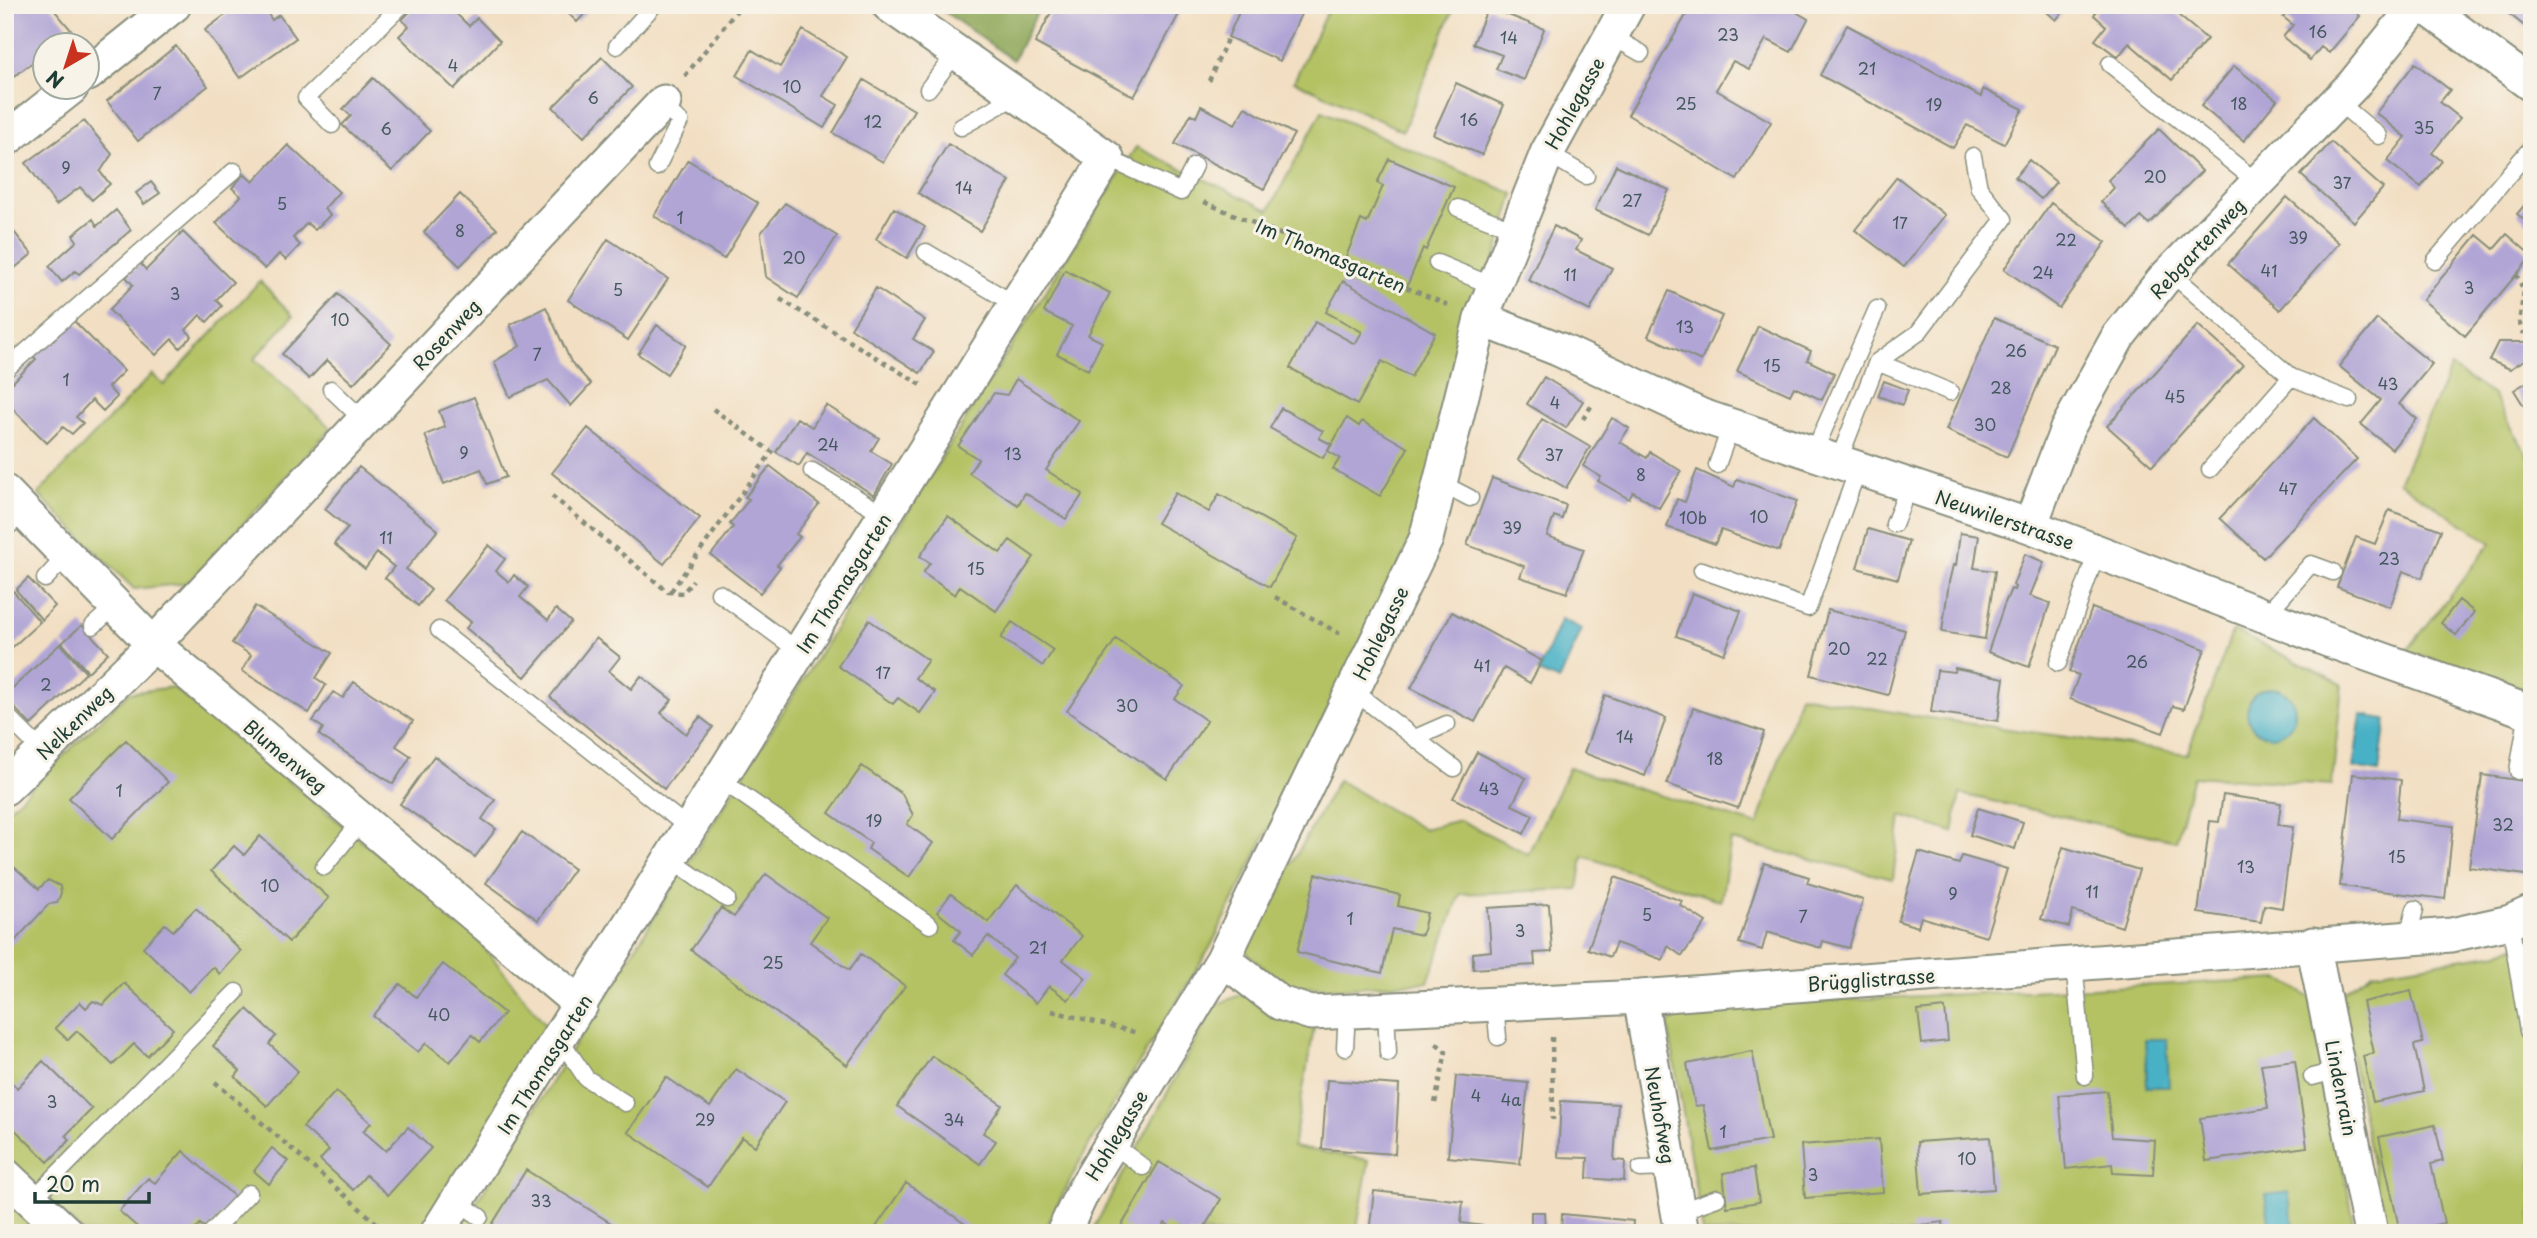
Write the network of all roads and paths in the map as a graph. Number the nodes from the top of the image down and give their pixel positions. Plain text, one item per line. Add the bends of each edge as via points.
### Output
1 (174, 5) edge
2 (402, 5) edge
3 (654, 5) edge
4 (741, 5) edge
5 (889, 5) edge
6 (1628, 5) edge
7 (2417, 5) edge
8 (2423, 5) edge
9 (1611, 36) junction
10 (1228, 37) dead end
11 (617, 46) dead end
12 (957, 52) junction
13 (1641, 54) dead end
14 (102, 63) edge
15 (2110, 64) dead end
16 (1209, 81) dead end
17 (2532, 85) edge
18 (928, 89) dead end
19 (1018, 95) junction
20 (2337, 101) junction
21 (53, 102) edge
22 (663, 104) junction
23 (332, 125) dead end
24 (961, 127) dead end
25 (2379, 136) dead end
26 (5, 140) edge
27 (2532, 147) edge
28 (1546, 153) junction
29 (1973, 156) dead end
30 (1107, 158) junction
31 (1194, 166) dead end
32 (657, 167) dead end
33 (234, 171) dead end
34 (1586, 176) dead end
35 (2258, 183) junction
36 (1181, 192) junction
37 (1458, 208) dead end
38 (1515, 230) junction
39 (926, 252) dead end
40 (2435, 261) dead end
41 (1437, 264) dead end
42 (2171, 273) junction
43 (2516, 274) dead end
44 (1493, 286) junction
45 (780, 299) dead end
46 (1016, 305) junction
47 (1877, 309) dead end
48 (1481, 319) junction
49 (2524, 334) dead end
50 (1877, 362) junction
51 (5, 370) edge
52 (2291, 377) junction
53 (331, 389) dead end
54 (1950, 392) dead end
55 (2349, 400) dead end
56 (954, 404) junction
57 (713, 409) dead end
58 (364, 421) junction
59 (1731, 426) junction
60 (1836, 462) junction
61 (1717, 465) dead end
62 (2210, 469) dead end
63 (812, 471) dead end
64 (1439, 482) junction
65 (1909, 486) junction
66 (552, 496) dead end
67 (1470, 498) dead end
68 (12, 511) edge
69 (885, 516) junction
70 (1894, 524) dead end
71 (2030, 526) junction
72 (2097, 552) junction
73 (1702, 570) dead end
74 (2333, 572) dead end
75 (698, 573) dead end
76 (671, 592) junction
77 (719, 593) dead end
78 (1275, 597) dead end
79 (2265, 616) junction
80 (439, 630) dead end
81 (148, 650) junction
82 (800, 652) junction
83 (1371, 652) junction
84 (2058, 663) dead end
85 (1352, 690) junction
86 (2530, 712) edge
87 (5, 714) edge
88 (1447, 724) dead end
89 (1415, 738) junction
90 (43, 752) junction
91 (1454, 768) dead end
92 (2518, 771) dead end
93 (721, 780) junction
94 (5, 788) edge
95 (362, 820) junction
96 (690, 829) junction
97 (671, 860) junction
98 (324, 867) dead end
99 (727, 899) dead end
100 (2521, 917) edge
101 (930, 925) dead end
102 (2313, 944) junction
103 (1223, 959) junction
104 (2074, 963) junction
105 (236, 992) dead end
106 (1640, 997) junction
107 (1552, 1001) junction
108 (1495, 1004) junction
109 (581, 1005) junction
110 (1431, 1007) junction
111 (1386, 1009) junction
112 (1052, 1011) dead end
113 (1347, 1011) junction
114 (2532, 1034) edge
115 (1498, 1037) dead end
116 (560, 1039) junction
117 (1173, 1042) junction
118 (1345, 1048) dead end
119 (1388, 1053) dead end
120 (2085, 1076) dead end
121 (215, 1082) dead end
122 (625, 1102) dead end
123 (1435, 1103) dead end
124 (1553, 1120) dead end
125 (1111, 1143) junction
126 (1143, 1167) dead end
127 (5, 1175) edge
128 (249, 1194) dead end
129 (1717, 1198) dead end
130 (32, 1200) junction
131 (1680, 1222) edge
132 (67, 1233) edge
133 (211, 1233) edge
134 (388, 1233) edge
135 (438, 1233) edge
136 (1063, 1233) edge
137 (2371, 1233) edge

1 - 14 street
2 - 23 lane via 306,98
3 - 11 lane
4 - 22 path
5 - 12 street
6 - 9 street, Hohlegasse
7 - 20 street, Rebgartenweg
8 - 17 street
9 - 13 lane
9 - 28 street, Hohlegasse
10 - 16 path
12 - 18 lane
12 - 19 street
15 - 35 lane
19 - 24 lane
19 - 30 street
20 - 25 lane
20 - 35 street, Rebgartenweg
21 - 26 street
22 - 32 lane via 680,121
22 - 58 street, Rosenweg
27 - 40 lane
28 - 34 lane
28 - 38 street, Hohlegasse
29 - 50 lane via 1979,188 2004,219 1919,333
30 - 36 lane
30 - 46 street, Im Thomasgarten
31 - 36 lane
33 - 51 lane
35 - 42 street, Rebgartenweg
36 - 48 path, Im Thomasgarten
37 - 38 lane
38 - 44 street, Hohlegasse
39 - 46 lane
41 - 44 lane
42 - 52 lane
42 - 71 street, Rebgartenweg via 2118,337 2067,429
43 - 49 path via 2524,291 2519,322
44 - 48 street, Hohlegasse
45 - 56 path
46 - 56 street, Im Thomasgarten
47 - 60 lane
48 - 59 street, Neuwilerstrasse
48 - 64 street, Hohlegasse
50 - 54 lane
50 - 60 lane
52 - 55 lane
52 - 62 lane
53 - 58 lane
56 - 69 street, Im Thomasgarten
57 - 76 path via 772,452
58 - 81 street, Rosenweg
59 - 60 street, Neuwilerstrasse
59 - 61 lane
60 - 65 street, Neuwilerstrasse
60 - 73 lane via 1808,608
63 - 69 lane
64 - 67 lane
64 - 83 street, Hohlegasse via 1426,538
65 - 70 lane
65 - 71 street, Neuwilerstrasse
66 - 76 path
68 - 81 street, Blumenweg via 56,567 104,616
69 - 82 street, Im Thomasgarten
71 - 72 street, Neuwilerstrasse
72 - 79 street, Neuwilerstrasse
72 - 84 lane
74 - 79 lane via 2311,564
75 - 76 path via 683,593
77 - 82 lane
78 - 83 path
79 - 86 street, Neuwilerstrasse
80 - 96 lane
81 - 90 street, Nelkenweg
81 - 95 street, Blumenweg
82 - 93 street, Im Thomasgarten
83 - 85 street, Hohlegasse
85 - 89 lane
85 - 103 street, Hohlegasse
86 - 92 lane
87 - 90 lane
88 - 89 lane
89 - 91 lane
90 - 94 street, Nelkenweg
93 - 96 street, Im Thomasgarten
93 - 101 lane
95 - 98 lane
95 - 109 street, Blumenweg
96 - 97 street, Im Thomasgarten
97 - 99 lane
97 - 109 street, Im Thomasgarten
100 - 102 street, Brügglistrasse via 2451,934 2412,923
100 - 114 lane via 2528,1031
102 - 104 street, Brügglistrasse
102 - 137 street, Lindenrain via 2325,1073
103 - 113 street, Brügglistrasse via 1280,1003 1311,1013
103 - 117 street, Hohlegasse
104 - 106 street, Brügglistrasse
104 - 120 lane
105 - 130 lane
106 - 107 street, Brügglistrasse
106 - 131 street, Neuhofweg via 1655,1169
107 - 108 street, Brügglistrasse
107 - 124 path
108 - 110 street, Brügglistrasse
108 - 115 lane
109 - 116 street, Im Thomasgarten
110 - 111 street, Brügglistrasse
110 - 123 path via 1435,1043 1446,1052
111 - 113 street, Brügglistrasse
111 - 119 lane
112 - 117 path
113 - 118 lane
116 - 122 lane via 586,1077
116 - 135 street, Im Thomasgarten via 469,1209
117 - 125 street, Hohlegasse
121 - 134 path
125 - 126 lane
125 - 136 street, Hohlegasse
127 - 130 street
128 - 133 lane
129 - 131 lane
130 - 132 street

